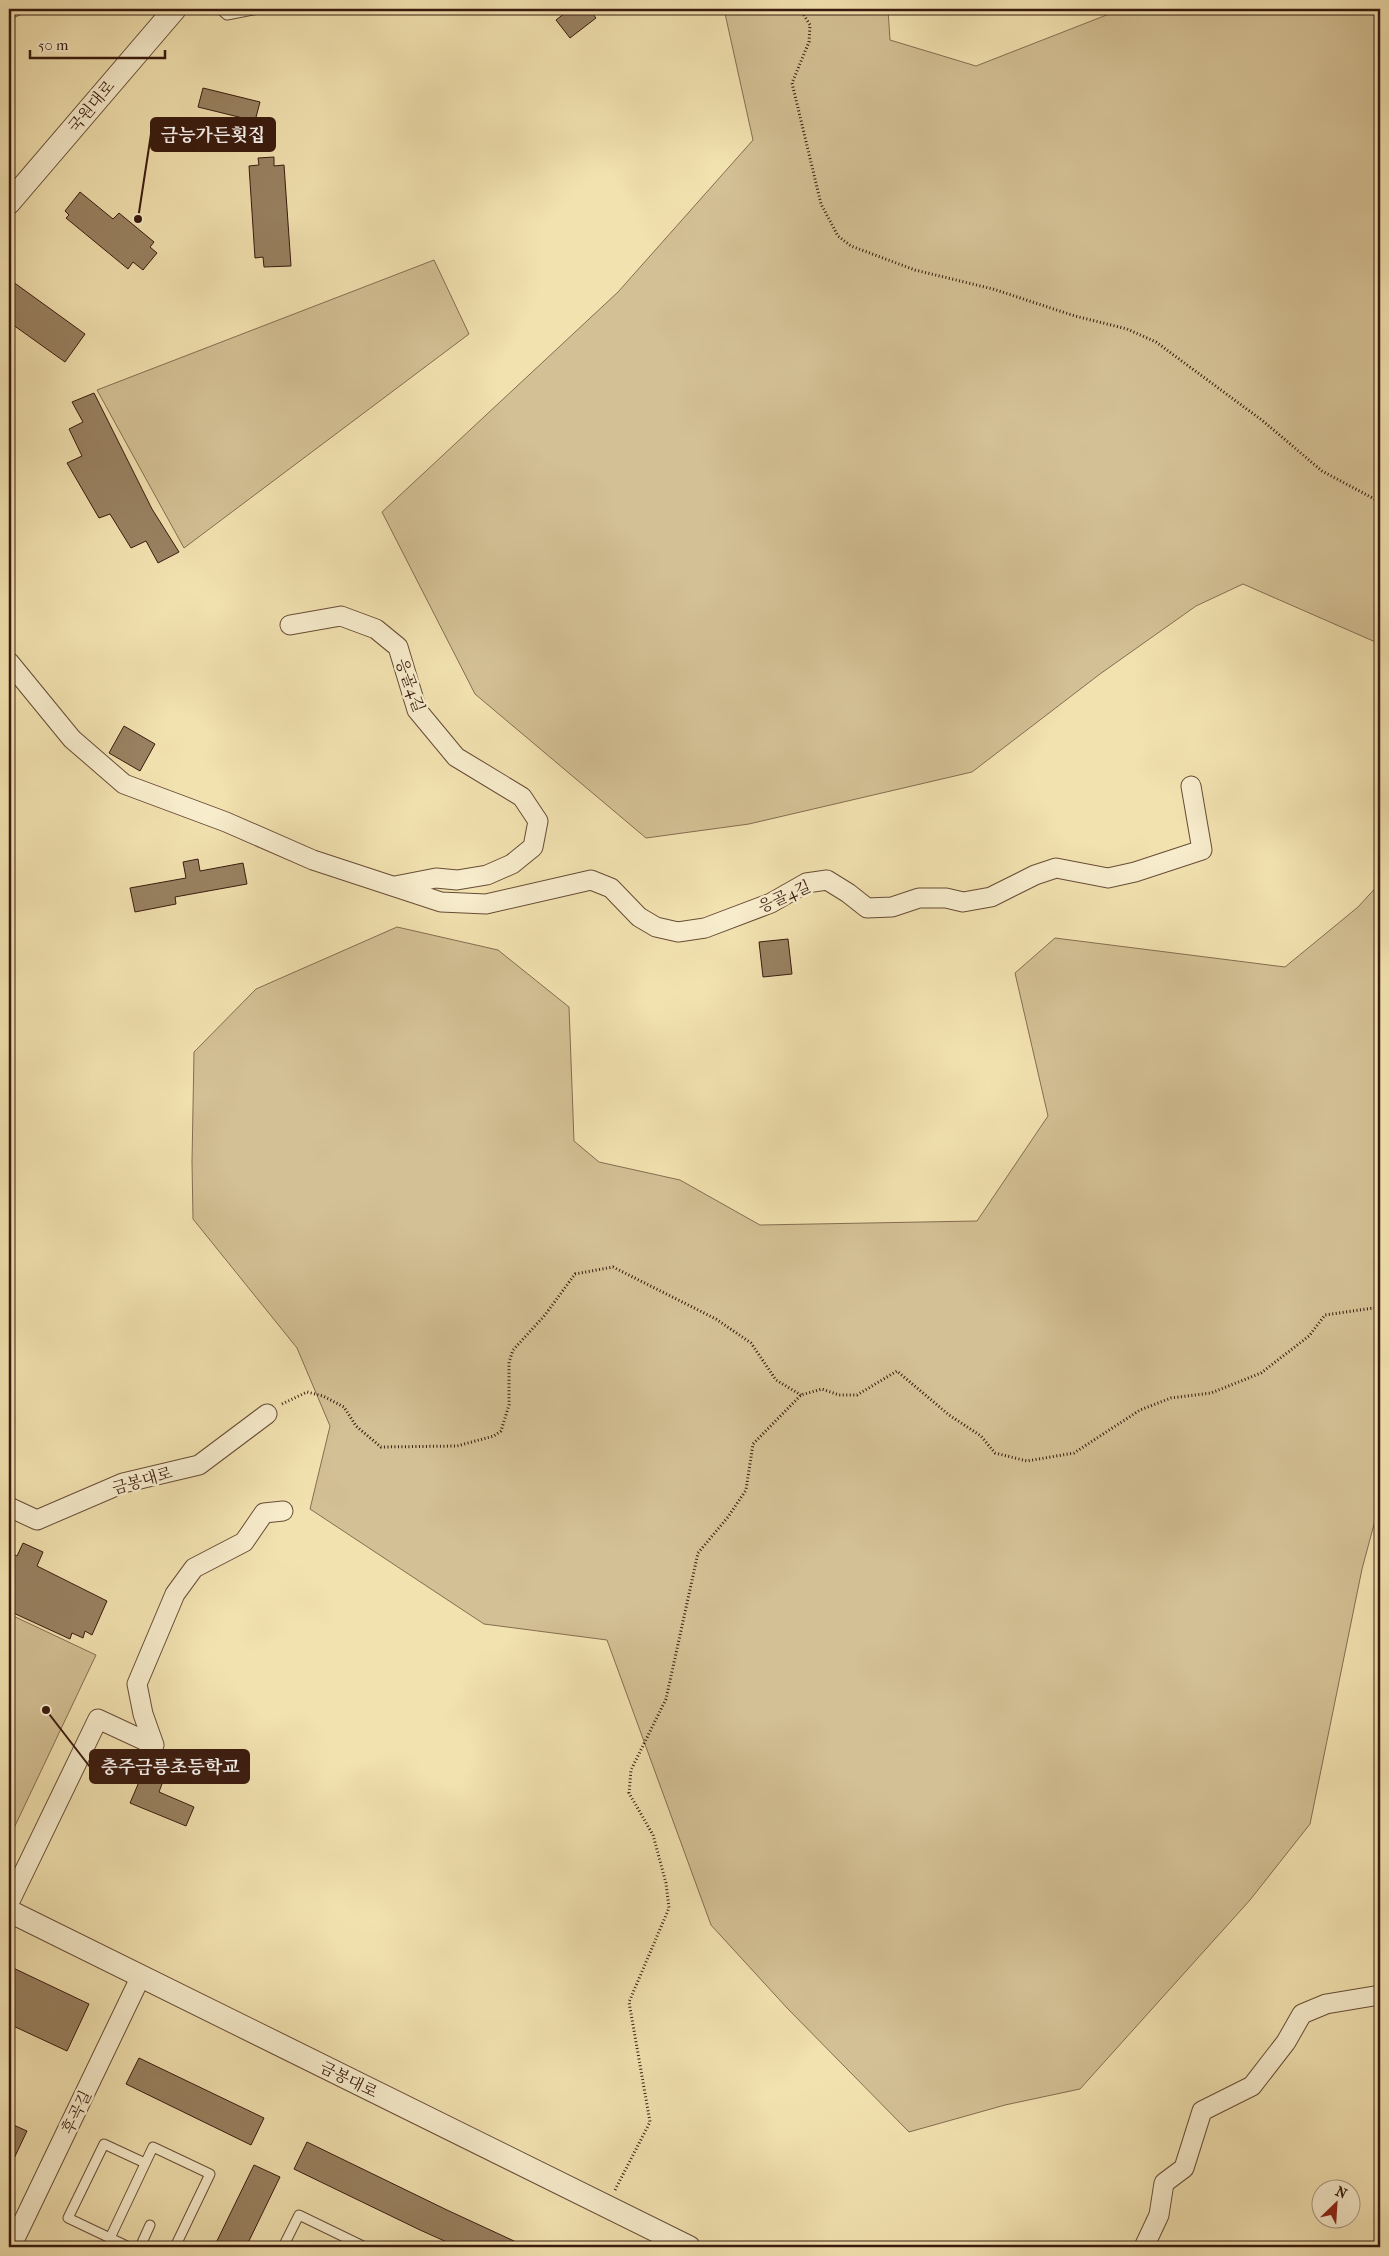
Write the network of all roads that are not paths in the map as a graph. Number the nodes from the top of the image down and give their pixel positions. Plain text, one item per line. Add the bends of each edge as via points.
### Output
1 (175, 9) edge
2 (220, 9) edge
3 (258, 9) edge
4 (9, 203) edge
5 (290, 625) dead end
6 (9, 662) edge
7 (1191, 786) dead end
8 (394, 886) junction
9 (267, 1414) road end
10 (9, 1507) edge
11 (283, 1512) dead end
12 (9, 1903) edge
13 (9, 1911) edge
14 (141, 1976) junction
15 (1380, 1995) edge
16 (145, 2163) junction
17 (150, 2225) dead end
18 (110, 2238) junction
19 (287, 2246) edge
20 (11, 2247) edge
21 (129, 2247) edge
22 (140, 2247) edge
23 (175, 2247) edge
24 (365, 2247) edge
25 (689, 2247) edge
26 (1144, 2247) edge

1 - 4 street, 국원대로
2 - 3 lane via 227,15
5 - 8 street, 응골4길 via 341,616 376,629 398,647 417,710 451,752 522,797 538,821 533,847 512,864 487,875 457,880 436,878
6 - 8 street, 응골4길 via 72,739 124,784 226,822 313,860
7 - 8 street, 응골4길 via 1202,850 1108,878 1056,868 991,897 963,902 919,898 892,907 867,908 827,880 806,883 771,903 705,928 678,932 656,927 639,917 611,888 591,880 486,904 441,902
9 - 10 street, 금봉대로 via 199,1465 123,1483 37,1520
11 - 12 street via 264,1513 244,1542 194,1568 175,1594 137,1684 154,1745 98,1719
13 - 14 street, 금봉대로
14 - 20 street, 후곡길
14 - 25 street, 금봉대로
15 - 26 street via 1326,2004 1302,2014 1286,2042 1252,2086 1202,2112 1184,2168 1164,2183 1160,2215
16 - 18 lane
16 - 18 lane via 104,2144 68,2218
16 - 23 lane via 153,2147 210,2174
17 - 22 lane
18 - 21 lane
19 - 24 lane via 299,2216

